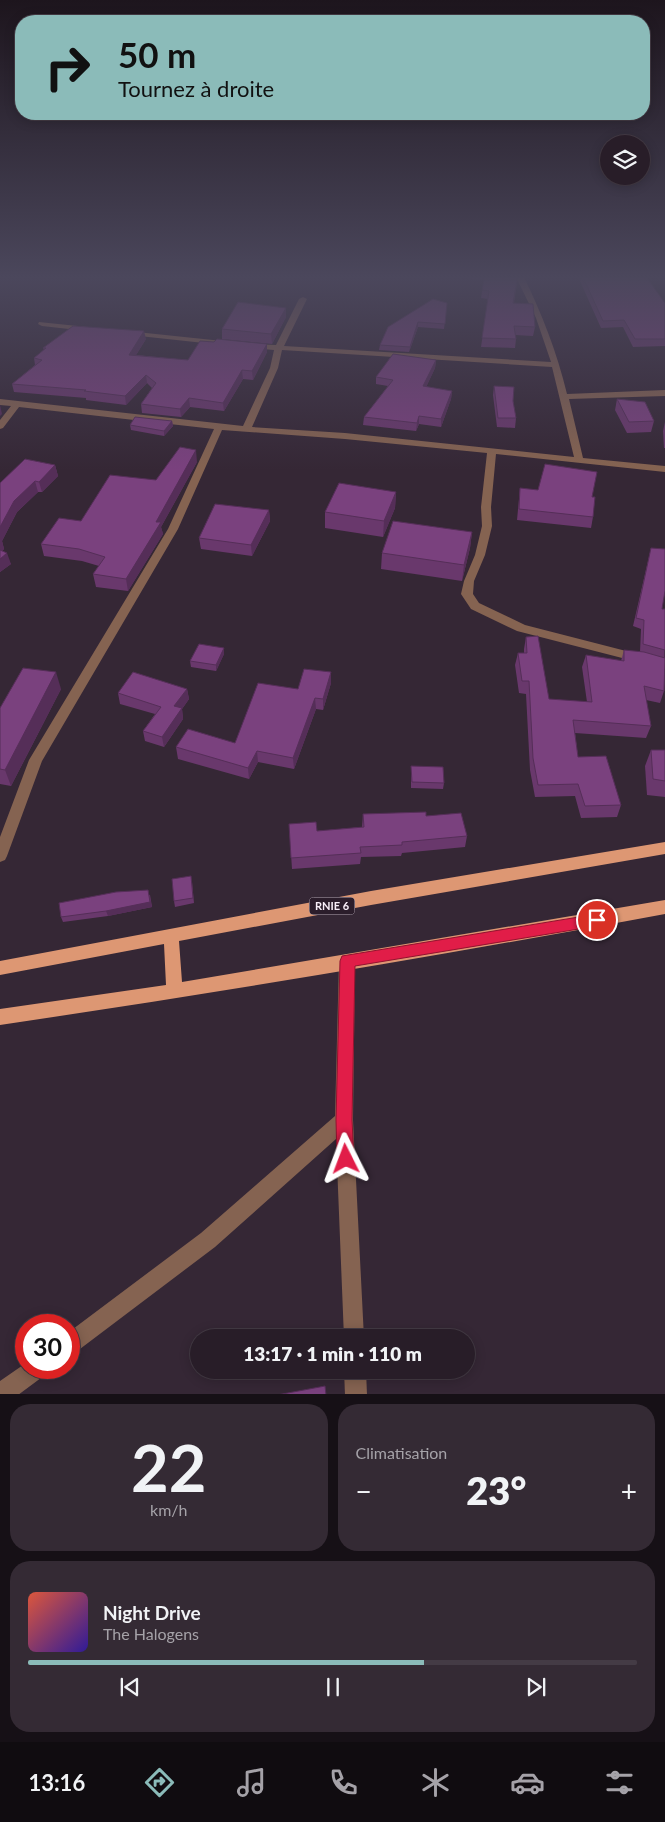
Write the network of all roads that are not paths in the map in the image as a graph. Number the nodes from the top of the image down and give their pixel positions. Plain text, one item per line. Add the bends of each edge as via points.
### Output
1 (195, 340) edge
2 (282, 340) edge
3 (548, 340) edge
4 (278, 349) junction
5 (556, 365) junction
6 (665, 393) edge
7 (564, 397) junction
8 (0, 402) edge
9 (18, 404) junction
10 (0, 426) edge
11 (219, 427) junction
12 (246, 429) junction
13 (492, 452) junction
14 (579, 460) junction
15 (665, 469) edge
16 (665, 665) edge
17 (665, 848) edge
18 (0, 856) edge
19 (665, 907) edge
20 (171, 936) junction
21 (347, 961) junction
22 (2, 965) edge
23 (175, 991) junction
24 (0, 1017) edge
25 (344, 1120) junction
26 (354, 1329) edge
27 (80, 1337) edge
28 (22, 1379) edge
29 (355, 1379) edge
30 (0, 1394) edge
31 (356, 1394) edge

1 - 4 street
2 - 4 street
3 - 5 street
4 - 5 street
4 - 12 street via 274,368
5 - 7 street
6 - 7 street
7 - 14 street
8 - 9 street
9 - 10 street
9 - 11 street
11 - 12 street
11 - 18 street via 173,529 36,760
12 - 13 street
13 - 14 street
13 - 16 street via 487,526 467,594 475,606 521,628
14 - 15 street
17 - 20 main road, RNIE 6
19 - 21 main road
20 - 22 main road, RNIE 6
20 - 23 main road
21 - 23 main road
21 - 25 street
23 - 24 main road
25 - 26 street
25 - 27 street via 208,1240
28 - 30 street
29 - 31 street

